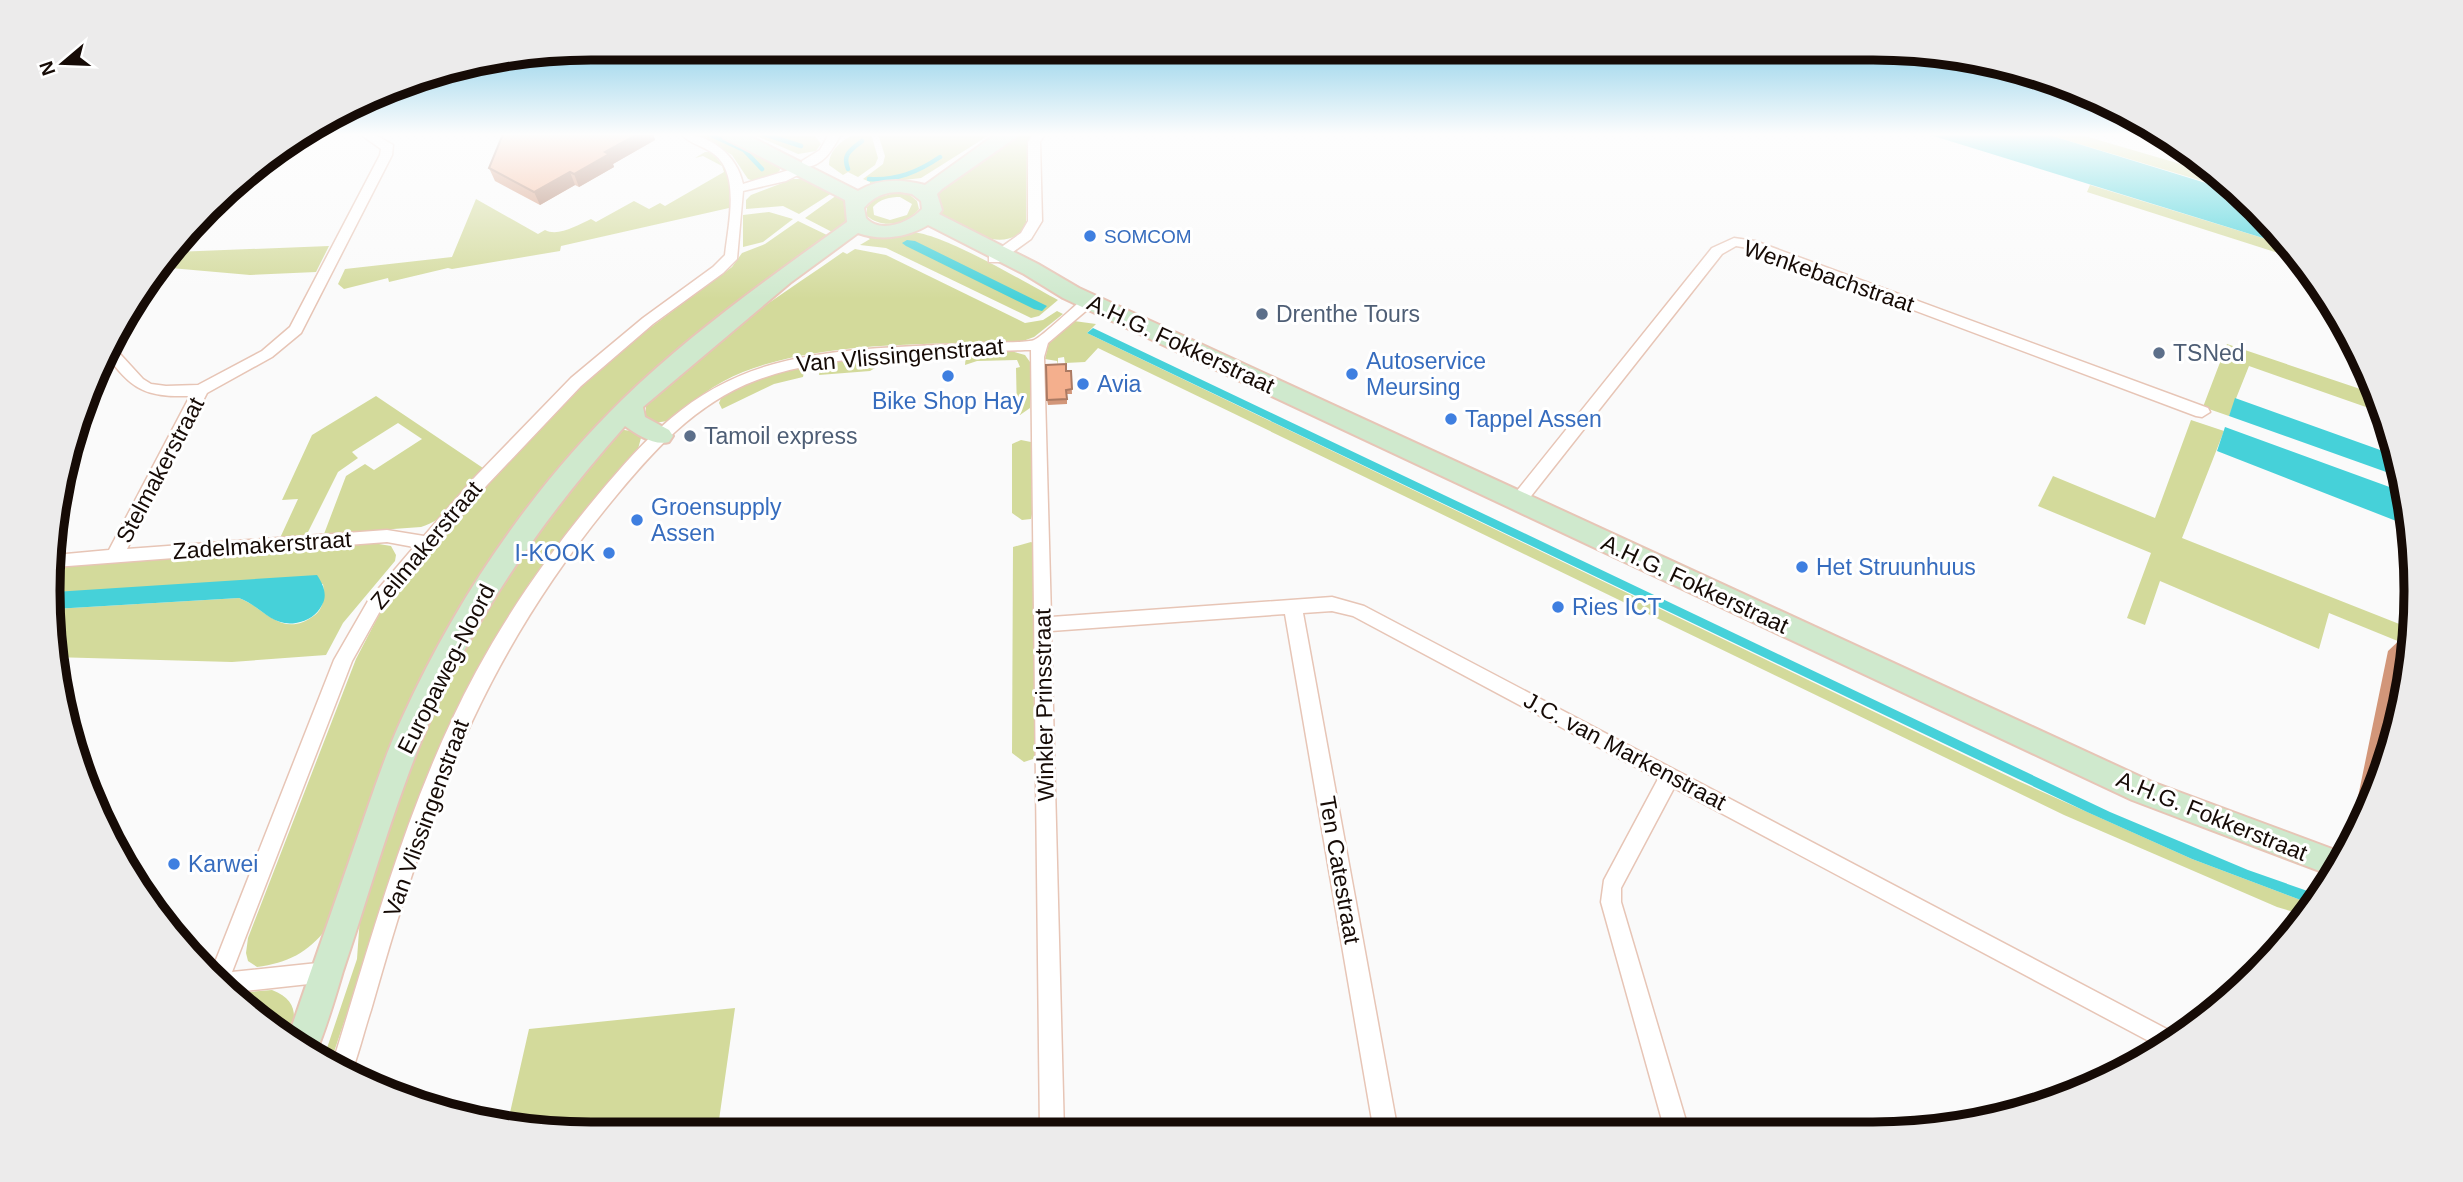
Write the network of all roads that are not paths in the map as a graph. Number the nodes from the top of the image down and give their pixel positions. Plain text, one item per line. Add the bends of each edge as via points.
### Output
1 (368, 189) edge
2 (737, 189) edge
3 (861, 189) edge
4 (890, 189) edge
5 (914, 189) edge
6 (1035, 189) edge
7 (919, 190) joint
8 (866, 211) junction
9 (920, 222) junction
10 (997, 257) junction
11 (1089, 301) junction
12 (1038, 345) junction
13 (114, 357) edge
14 (201, 390) junction
15 (631, 405) junction
16 (2202, 412) dead end
17 (661, 436) junction
18 (1518, 501) junction
19 (426, 543) junction
20 (115, 556) junction
21 (61, 561) edge
22 (1293, 609) junction
23 (1043, 625) junction
24 (1671, 775) junction
25 (2329, 861) edge
26 (327, 972) junction
27 (222, 974) edge
28 (232, 982) edge
29 (2162, 1036) edge
30 (305, 1038) edge
31 (344, 1061) edge
32 (1052, 1122) edge
33 (1384, 1122) edge
34 (1674, 1122) edge

1 - 14 street, Stelmakerstraat via 296,330 267,354
2 - 19 street, Zeilmakerstraat via 730,260 576,382
3 - 8 street
4 - 8 street
5 - 7 street
6 - 10 street via 1035,221 1026,236
7 - 9 street via 933,204
8 - 9 street via 892,232
8 - 15 street, Europaweg-Noord via 794,281 756,302
9 - 10 street, A.H.G. Fokkerstraat via 942,226
10 - 11 street, A.H.G. Fokkerstraat
11 - 12 street
11 - 18 street, A.H.G. Fokkerstraat
12 - 17 street, Van Vlissingenstraat via 866,355 780,366 709,396
12 - 23 street, Winkler Prinsstraat
13 - 14 street via 146,390
14 - 20 street, Stelmakerstraat
15 - 17 street via 634,421
15 - 26 street, Europaweg-Noord via 570,472 514,544 467,619 407,740
16 - 18 street, Wenkebachstraat via 1751,244 1734,242 1717,251
17 - 31 street, Van Vlissingenstraat via 535,587 467,708 429,800
18 - 25 street, A.H.G. Fokkerstraat via 2142,791
19 - 20 street, Zadelmakerstraat via 387,536
19 - 27 street, Zeilmakerstraat via 374,606 352,642
20 - 21 street, Zadelmakerstraat
22 - 23 street, J.C. van Markenstraat
22 - 24 street, J.C. van Markenstraat via 1332,604 1358,611
22 - 33 street, Ten Catestraat
23 - 32 street, Winkler Prinsstraat
24 - 29 street, J.C. van Markenstraat
24 - 34 street via 1611,887 1611,902
26 - 28 street, Zeilmakerstraat
26 - 30 street, Europaweg-Noord

